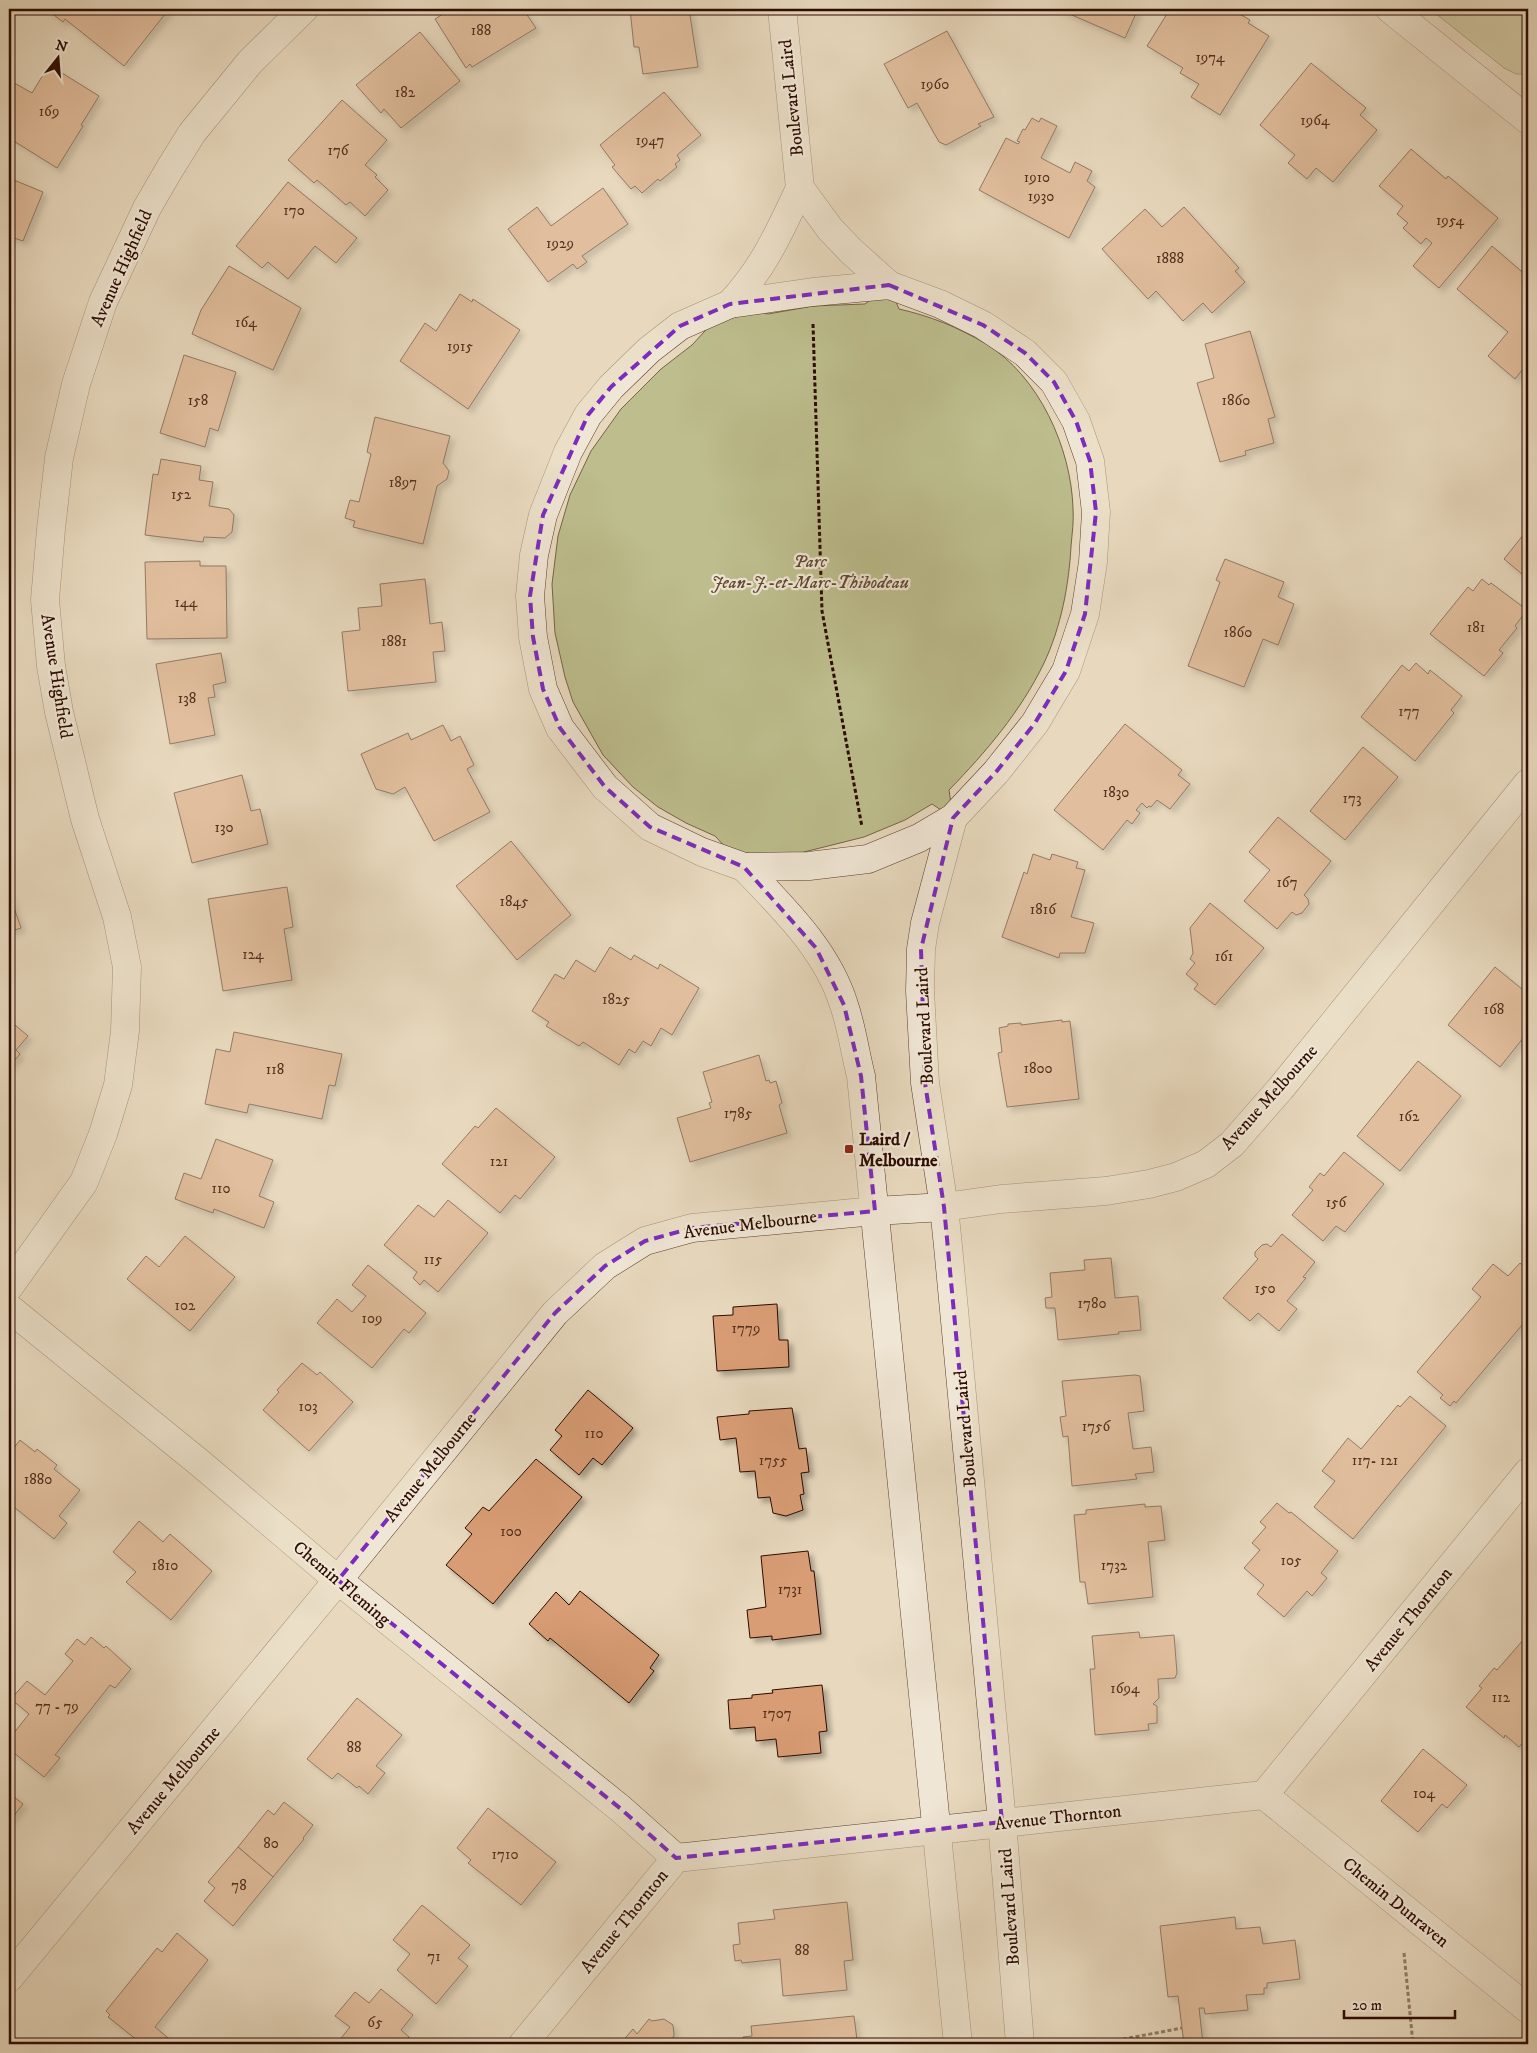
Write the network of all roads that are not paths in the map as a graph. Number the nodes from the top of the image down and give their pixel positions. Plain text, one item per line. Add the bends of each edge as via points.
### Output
1 (304, 9) edge
2 (782, 9) edge
3 (1390, 9) edge
4 (1528, 120) edge
5 (800, 188) junction
6 (889, 284) junction
7 (730, 304) junction
8 (1528, 783) edge
9 (953, 818) junction
10 (744, 867) junction
11 (944, 1207) junction
12 (875, 1211) junction
13 (9, 1287) edge
14 (9, 1308) edge
15 (1528, 1472) edge
16 (338, 1580) junction
17 (1264, 1795) junction
18 (1002, 1822) junction
19 (937, 1831) junction
20 (676, 1858) junction
21 (9, 1978) edge
22 (1528, 2010) edge
23 (523, 2044) edge
24 (958, 2044) edge
25 (1020, 2044) edge

1 - 13 street, Avenue Highfield via 250,62 192,133 147,208 103,302 76,384 59,458 46,600 59,712 85,819 117,918 128,967 125,1031 118,1085 84,1182
2 - 5 street, Boulevard Laird
3 - 4 street
5 - 6 street, Boulevard Laird via 830,229
5 - 7 street, Boulevard Laird via 762,263 749,284
6 - 7 street, Boulevard Laird
6 - 9 street, Boulevard Laird via 983,325 1025,353 1054,382 1076,421 1090,461 1096,512 1093,562 1085,614 1066,671 1035,723
7 - 10 street, Boulevard Laird via 680,326 649,350 588,415 568,452 543,515 534,555 530,596 533,637 544,689 560,728 605,787 650,827 702,852
8 - 11 street, Avenue Melbourne via 1281,1088 1232,1144 1206,1164 1149,1184
9 - 10 street, Boulevard Laird via 919,838 868,858 810,866
9 - 11 street, Boulevard Laird via 925,923 920,991 925,1083
10 - 12 street, Boulevard Laird via 816,948 844,1005 860,1076
11 - 12 street, Avenue Melbourne
11 - 18 street, Boulevard Laird
12 - 16 street, Avenue Melbourne via 692,1228 646,1241 605,1266 555,1313
12 - 19 street, Boulevard Laird
14 - 16 street, Chemin Fleming
15 - 17 street, Avenue Thornton
16 - 20 street, Chemin Fleming via 621,1809
16 - 21 street, Avenue Melbourne
17 - 18 street, Avenue Thornton
17 - 22 street, Chemin Dunraven
18 - 19 street, Avenue Thornton
18 - 25 street, Boulevard Laird
19 - 20 street, Avenue Thornton
19 - 24 street, Boulevard Laird
20 - 23 street, Avenue Thornton

